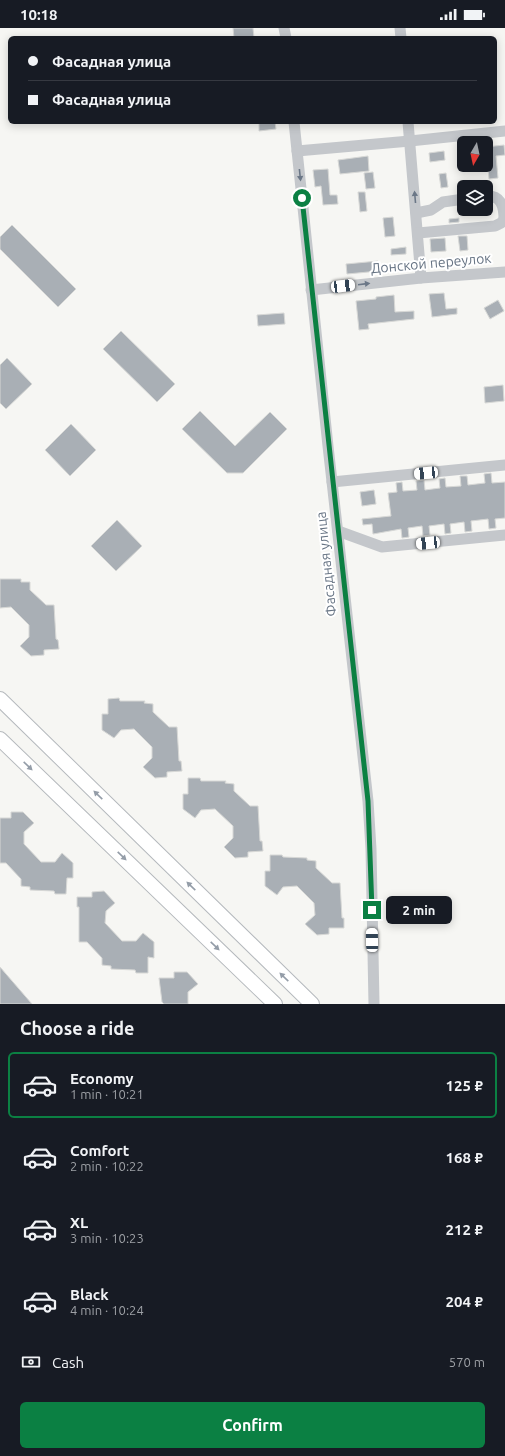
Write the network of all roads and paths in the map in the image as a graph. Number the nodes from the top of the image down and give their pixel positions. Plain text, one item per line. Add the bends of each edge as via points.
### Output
1 (294, 124) edge
2 (408, 124) edge
3 (505, 131) edge
4 (410, 141) junction
5 (298, 151) junction
6 (493, 196) edge
7 (457, 200) edge
8 (416, 213) junction
9 (418, 233) junction
10 (505, 272) edge
11 (421, 278) junction
12 (311, 290) junction
13 (505, 465) edge
14 (332, 482) junction
15 (338, 531) junction
16 (505, 535) edge
17 (0, 699) edge
18 (0, 739) edge
19 (275, 1004) edge
20 (312, 1004) edge
21 (374, 1004) edge

1 - 5 street, Фасадная улица
2 - 4 street
3 - 4 street
4 - 5 street
8 -> 4 street
5 -> 12 street, Фасадная улица
6 - 9 street via 498,197 501,202 504,219 495,226
7 - 8 street via 443,202 431,210
8 - 9 street
9 - 11 street
10 - 11 street, Донской переулок
12 -> 11 street, Донской переулок
12 - 14 street, Фасадная улица
13 - 14 street
14 - 15 street, Фасадная улица
15 - 16 street via 382,548
15 - 21 street, Фасадная улица via 370,820
20 -> 17 main road
18 -> 19 main road

